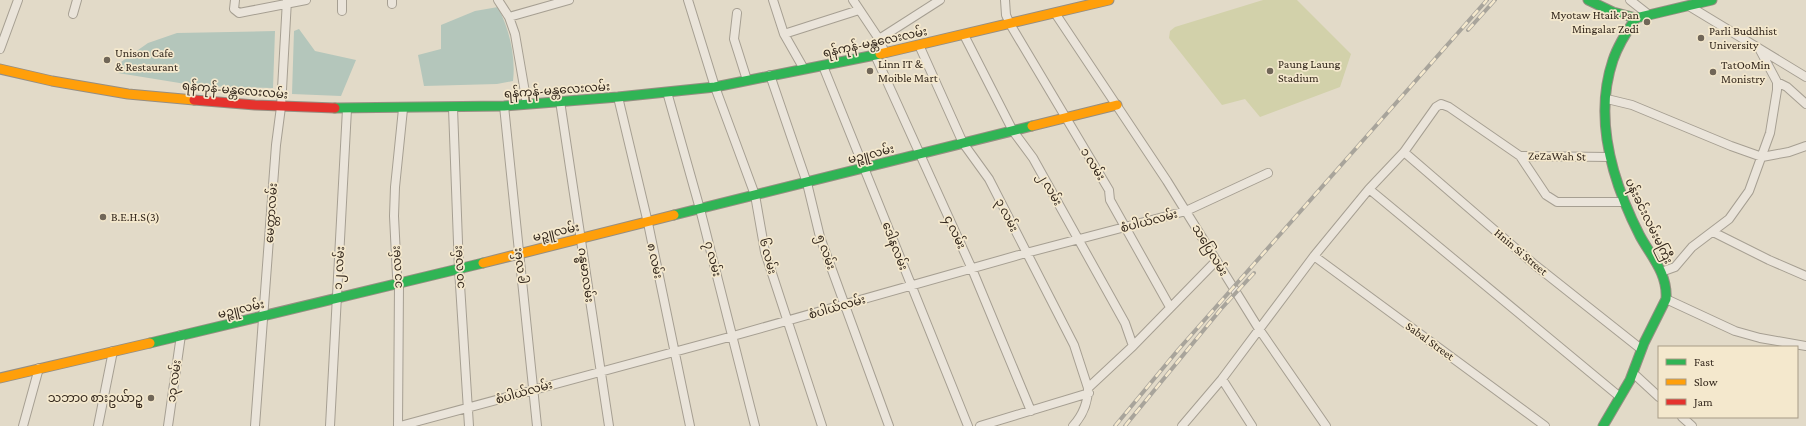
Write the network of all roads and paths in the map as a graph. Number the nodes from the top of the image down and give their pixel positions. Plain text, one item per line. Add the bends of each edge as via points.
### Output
1 (18, 0) edge
2 (77, 0) edge
3 (235, 0) edge
4 (306, 0) edge
5 (342, 0) edge
6 (498, 0) edge
7 (569, 0) edge
8 (688, 0) edge
9 (773, 0) edge
10 (853, 0) edge
11 (940, 0) edge
12 (1005, 0) edge
13 (1108, 0) edge
14 (1588, 0) edge
15 (1630, 0) edge
16 (1712, 0) edge
17 (1095, 1) edge
18 (287, 2) edge
19 (1689, 6) junction
20 (859, 10) junction
21 (342, 11) dead end
22 (736, 13) dead end
23 (1055, 13) junction
24 (72, 14) dead end
25 (1649, 16) junction
26 (509, 17) junction
27 (1636, 18) junction
28 (1010, 24) junction
29 (784, 34) junction
30 (964, 35) junction
31 (879, 39) junction
32 (919, 45) junction
33 (0, 48) edge
34 (1760, 50) junction
35 (884, 52) junction
36 (875, 55) junction
37 (823, 66) junction
38 (0, 69) edge
39 (804, 69) junction
40 (770, 75) junction
41 (1806, 77) edge
42 (747, 80) junction
43 (1777, 82) junction
44 (715, 86) junction
45 (667, 92) junction
46 (618, 97) junction
47 (1606, 99) junction
48 (560, 101) junction
49 (527, 104) junction
50 (1806, 104) edge
51 (1117, 105) junction
52 (504, 106) junction
53 (281, 107) junction
54 (453, 108) junction
55 (347, 109) junction
56 (403, 109) junction
57 (1065, 118) junction
58 (1013, 132) junction
59 (963, 143) junction
60 (1806, 146) edge
61 (1404, 152) junction
62 (920, 154) junction
63 (1520, 156) junction
64 (1609, 157) junction
65 (1762, 157) junction
66 (863, 168) junction
67 (1268, 173) dead end
68 (807, 183) junction
69 (1369, 189) junction
70 (755, 195) junction
71 (1624, 202) junction
72 (700, 209) junction
73 (1186, 211) junction
74 (648, 223) junction
75 (1124, 227) junction
76 (1713, 232) junction
77 (581, 238) junction
78 (1079, 240) junction
79 (518, 253) junction
80 (1026, 253) junction
81 (1314, 256) junction
82 (1216, 261) junction
83 (459, 269) junction
84 (972, 269) junction
85 (1661, 272) junction
86 (1806, 276) edge
87 (399, 284) junction
88 (911, 286) junction
89 (338, 297) junction
90 (1666, 300) junction
91 (844, 304) junction
92 (1170, 307) junction
93 (264, 316) junction
94 (788, 320) junction
95 (1259, 329) junction
96 (181, 335) junction
97 (733, 336) junction
98 (1133, 346) junction
99 (1806, 346) edge
100 (1641, 349) junction
101 (114, 351) junction
102 (674, 351) junction
103 (39, 368) junction
104 (600, 371) junction
105 (1632, 373) junction
106 (0, 378) edge
107 (1222, 379) junction
108 (533, 390) junction
109 (1089, 391) junction
110 (1658, 396) edge
111 (1620, 397) junction
112 (468, 408) junction
113 (1031, 411) junction
114 (1683, 418) edge
115 (23, 426) edge
116 (98, 426) edge
117 (168, 426) edge
118 (255, 426) edge
119 (330, 426) edge
120 (399, 426) edge
121 (469, 426) edge
122 (536, 426) edge
123 (609, 426) edge
124 (690, 426) edge
125 (755, 426) edge
126 (822, 426) edge
127 (889, 426) edge
128 (968, 426) edge
129 (980, 426) edge
130 (1073, 426) edge
131 (1182, 426) edge
132 (1252, 426) edge
133 (1326, 426) edge
134 (1546, 426) edge
135 (1603, 426) edge
136 (1692, 426) edge

1 - 33 street
2 - 24 street
3 - 18 street via 234,9 239,13
4 - 18 street
5 - 21 street
6 - 26 street
7 - 26 street
8 - 44 street, ၆ လမ်း
9 - 29 street
10 - 20 street
11 - 31 street
12 - 28 street, ၁ လမ်း via 1006,15
13 - 17 main road, ရန်ကုန်-မန္တလေးလမ်း
14 - 27 main road via 1613,12
15 - 25 street
16 - 19 main road
17 - 23 main road, ရန်ကုန်-မန္တလေးလမ်း
18 - 53 street, မေတ္တာလမ်း
19 - 25 main road
19 - 34 street
20 - 29 street
20 - 31 street
22 - 42 street via 734,39
23 - 28 main road, ရန်ကုန်-မန္တလေးလမ်း
23 - 51 street, သပြေလမ်း
25 - 27 main road
26 - 49 street via 515,34
27 - 47 main road, ပန်းခင်းလမ်းမကြီး via 1624,35 1611,64
28 - 30 main road, ရန်ကုန်-မန္တလေးလမ်း
28 - 57 street, ၁ လမ်း
29 - 39 street
30 - 32 main road, ရန်ကုန်-မန္တလေးလမ်း
30 - 58 street, ၂ လမ်း
31 - 35 street
32 - 35 main road, ရန်ကုန်-မန္တလေးလမ်း
32 - 59 street, ၃ လမ်း
34 - 41 street
34 - 43 street
35 - 36 main road, ရန်ကုန်-မန္တလေးလမ်း
36 - 37 main road, ရန်ကုန်-မန္တလေးလမ်း
36 - 62 street, ၄ လမ်း
37 - 39 main road, ရန်ကုန်-မန္တလေးလမ်း
37 - 66 street, ဒေါနလမ်း
38 - 53 main road, ရန်ကုန်-မန္တလေးလမ်း via 128,94
39 - 40 main road, ရန်ကုန်-မန္တလေးလမ်း
40 - 42 main road, ရန်ကုန်-မန္တလေးလမ်း
40 - 68 street, ၅ လမ်း
42 - 44 main road, ရန်ကုန်-မန္တလေးလမ်း
43 - 50 street via 1787,87
43 - 65 street via 1770,133
44 - 45 main road, ရန်ကုန်-မန္တလေးလမ်း
44 - 70 street, ၆ လမ်း
45 - 46 main road, ရန်ကုန်-မန္တလေးလမ်း
45 - 72 street, ၇ လမ်း
46 - 48 main road, ရန်ကုန်-မန္တလေးလမ်း
46 - 74 street, ၈ လမ်း
47 - 64 main road, ပန်းခင်းလမ်းမကြီး
47 - 65 street via 1632,105
48 - 49 main road, ရန်ကုန်-မန္တလေးလမ်း
48 - 77 street, ဂန္ဓမာလမ်း
49 - 52 main road, ရန်ကုန်-မန္တလေးလမ်း
51 - 57 main road, မဉ္ဇူလမ်း
51 - 73 street, သပြေလမ်း
52 - 54 main road, ရန်ကုန်-မန္တလေးလမ်း
52 - 79 street, ၉ လမ်း
53 - 55 main road, ရန်ကုန်-မန္တလေးလမ်း
53 - 93 street, မေတ္တာလမ်း
54 - 56 main road, ရန်ကုန်-မန္တလေးလမ်း
54 - 83 street, ၁၀ လမ်း
55 - 56 main road, ရန်ကုန်-မန္တလေးလမ်း
55 - 89 street, ၁၂ လမ်း
56 - 87 street, ၁၁ လမ်း via 394,216
57 - 58 main road, မဉ္ဇူလမ်း
57 - 75 street, ၁ လမ်း via 1109,190 1110,200
58 - 59 main road, မဉ္ဇူလမ်း
58 - 78 street, ၂ လမ်း via 1032,158
59 - 62 main road, မဉ္ဇူလမ်း
59 - 80 street, ၃ လမ်း via 989,179
60 - 65 street
61 - 63 street, ZeZaWah St via 1436,107 1442,104
61 - 69 street
61 - 100 street, Hnin Si Street via 1535,265
62 - 66 main road, မဉ္ဇူလမ်း
62 - 84 street, ၄ လမ်း
63 - 64 street, ZeZaWah St
63 - 71 street via 1546,194 1557,202
64 - 71 main road, ပန်းခင်းလမ်းမကြီး
65 - 76 street via 1749,191 1729,219
66 - 68 main road, မဉ္ဇူလမ်း
66 - 88 street, ဒေါနလမ်း
67 - 73 street, စံပါယ်လမ်း
68 - 70 main road, မဉ္ဇူလမ်း
68 - 91 street, ၅ လမ်း via 820,236
69 - 81 street
69 - 111 street
70 - 72 main road, မဉ္ဇူလမ်း
70 - 94 street, ၆ လမ်း via 765,252
71 - 85 main road, ပန်းခင်းလမ်းမကြီး
72 - 74 main road, မဉ္ဇူလမ်း
72 - 97 street, ၇ လမ်း
73 - 75 street, စံပါယ်လမ်း
73 - 82 street, သပြေလမ်း
74 - 77 main road, မဉ္ဇူလမ်း
74 - 102 street, ၈ လမ်း
75 - 78 street, စံပါယ်လမ်း
75 - 92 street, ၁ လမ်း
76 - 85 street via 1692,247 1675,267
76 - 86 street
77 - 79 main road, မဉ္ဇူလမ်း
77 - 104 street, ဂန္ဓမာလမ်း
78 - 80 street, စံပါယ်လမ်း
78 - 98 street, ၂ လမ်း via 1126,323
79 - 83 main road, မဉ္ဇူလမ်း
79 - 108 street, ၉ လမ်း
80 - 84 street, စံပါယ်လမ်း
80 - 109 street, ၃ လမ်း via 1074,345
81 - 95 street
81 - 134 street, Sabal Street
82 - 92 street
82 - 95 street, သပြေလမ်း
83 - 87 main road, မဉ္ဇူလမ်း
83 - 112 street, ၁၀ လမ်း
84 - 88 street, စံပါယ်လမ်း
84 - 113 street, ၄ လမ်း
85 - 90 main road, ပန်းခင်းလမ်းမကြီး
87 - 89 main road, မဉ္ဇူလမ်း
87 - 120 street, ၁၁ လမ်း
88 - 91 street, စံပါယ်လမ်း
88 - 128 street, ဒေါနလမ်း
89 - 93 main road, မဉ္ဇူလမ်း
89 - 119 street, ၁၂ လမ်း
90 - 99 street via 1744,334
90 - 100 main road
91 - 94 street, စံပါယ်လမ်း
91 - 127 street, ၅ လမ်း
92 - 98 street
93 - 96 main road, မဉ္ဇူလမ်း
93 - 118 street, မေတ္တာလမ်း
94 - 97 street, စံပါယ်လမ်း
94 - 126 street, ၆ လမ်း
95 - 107 street
95 - 133 street, သပြေလမ်း
96 - 101 main road, မဉ္ဇူလမ်း
96 - 117 street, ၁၃ လမ်း
97 - 102 street, စံပါယ်လမ်း
97 - 125 street, ၇ လမ်း
98 - 109 street
100 - 105 main road
101 - 103 main road, မဉ္ဇူလမ်း
101 - 116 street
102 - 104 street, စံပါယ်လမ်း
102 - 124 street, ၈ လမ်း
103 - 106 main road, မဉ္ဇူလမ်း
103 - 115 street
104 - 108 street, စံပါယ်လမ်း
104 - 123 street, ဂန္ဓမာလမ်း
105 - 110 street
105 - 111 main road
107 - 131 street
107 - 132 street
108 - 112 street, စံပါယ်လမ်း
108 - 122 street, ၉ လမ်း
109 - 113 street
109 - 130 street via 1082,417
111 - 135 main road
112 - 120 street, စံပါယ်လမ်း
112 - 121 street, ၁၀ လမ်း
113 - 129 street
114 - 136 street

